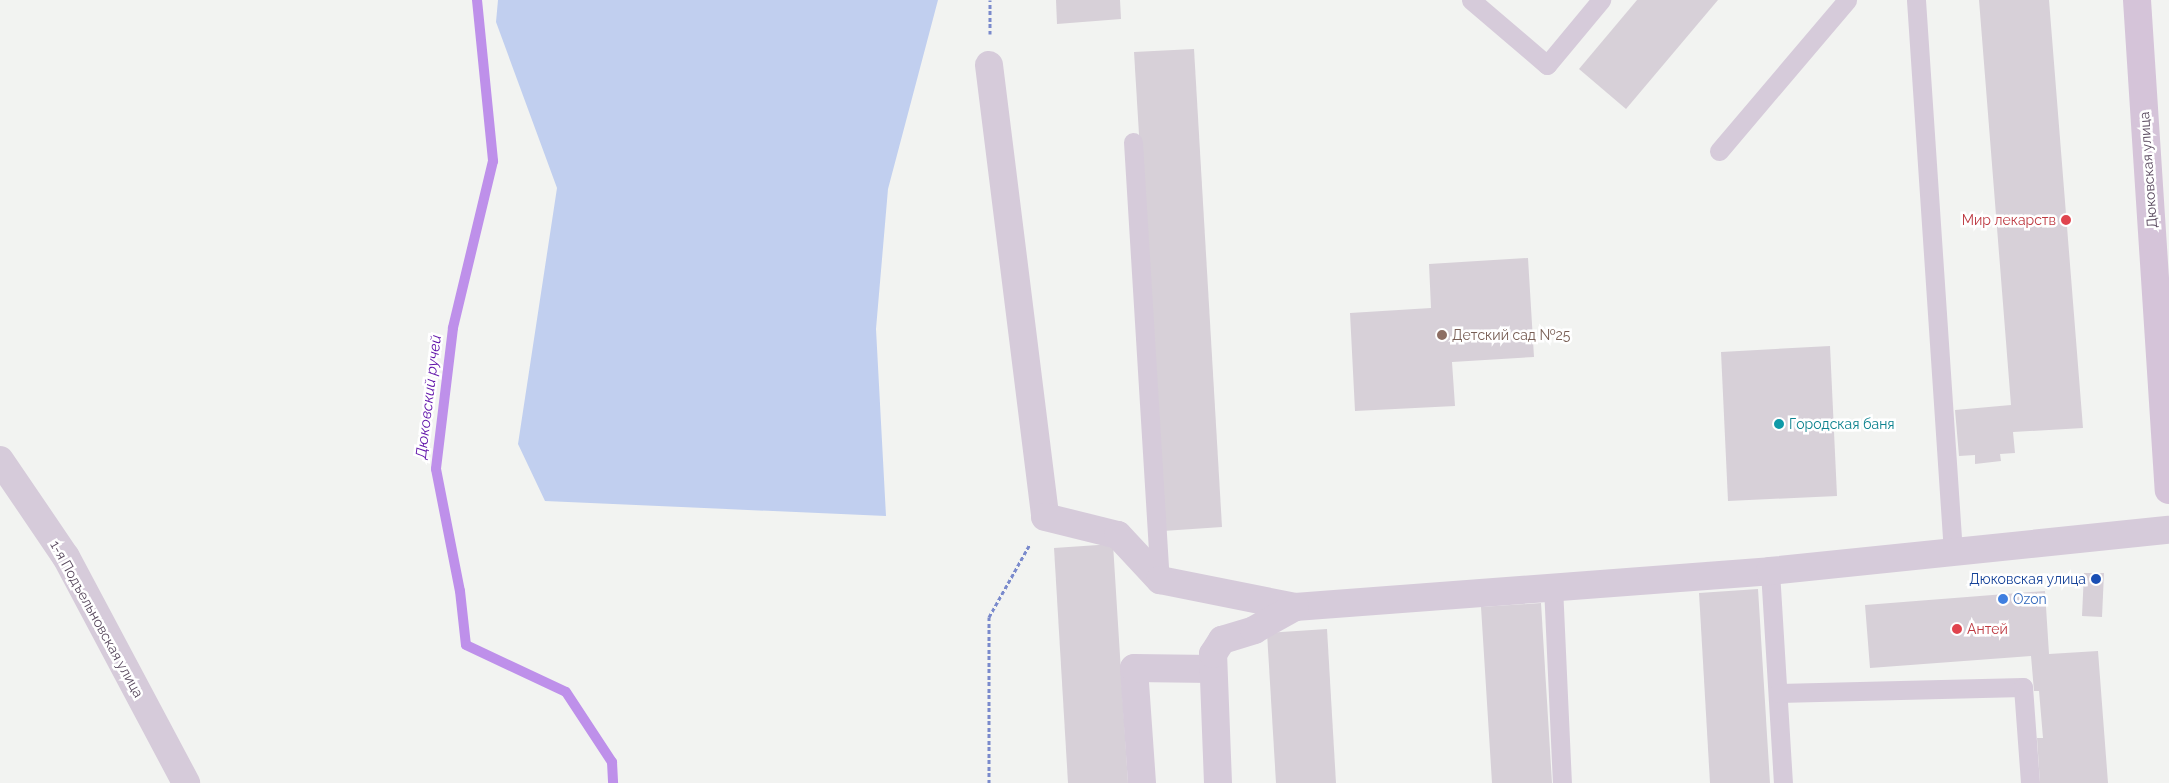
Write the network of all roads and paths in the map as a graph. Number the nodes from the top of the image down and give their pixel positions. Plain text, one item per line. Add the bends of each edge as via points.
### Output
1 (1471, 0) edge
2 (1601, 0) edge
3 (1846, 0) edge
4 (1916, 0) edge
5 (2137, 0) edge
6 (989, 65) dead end
7 (1133, 142) dead end
8 (1719, 151) dead end
9 (0, 460) edge
10 (2169, 490) edge
11 (1045, 517) junction
12 (2169, 530) edge
13 (1953, 552) junction
14 (1770, 571) junction
15 (1160, 580) junction
16 (1553, 586) junction
17 (1295, 607) junction
18 (1212, 669) junction
19 (1778, 693) junction
20 (186, 783) edge
21 (989, 783) edge
22 (1142, 783) edge
23 (1218, 783) edge
24 (1562, 783) edge
25 (1783, 783) edge
26 (2030, 783) edge

1 - 2 lane via 1547,65
3 - 8 lane
4 - 13 lane
5 - 10 street, Дюковская улица
6 - 11 street
7 - 15 lane
9 - 20 street, 1-я Подъельновская улица via 66,557
11 - 15 street via 1118,535
11 - 21 path via 989,617
12 - 13 street
13 - 14 street
14 - 16 street
14 - 19 lane
15 - 17 street
16 - 17 street
16 - 24 lane
17 - 18 street via 1254,630 1222,640 1213,654
18 - 22 street via 1134,668
18 - 23 street
19 - 25 lane
19 - 26 lane via 2023,687

